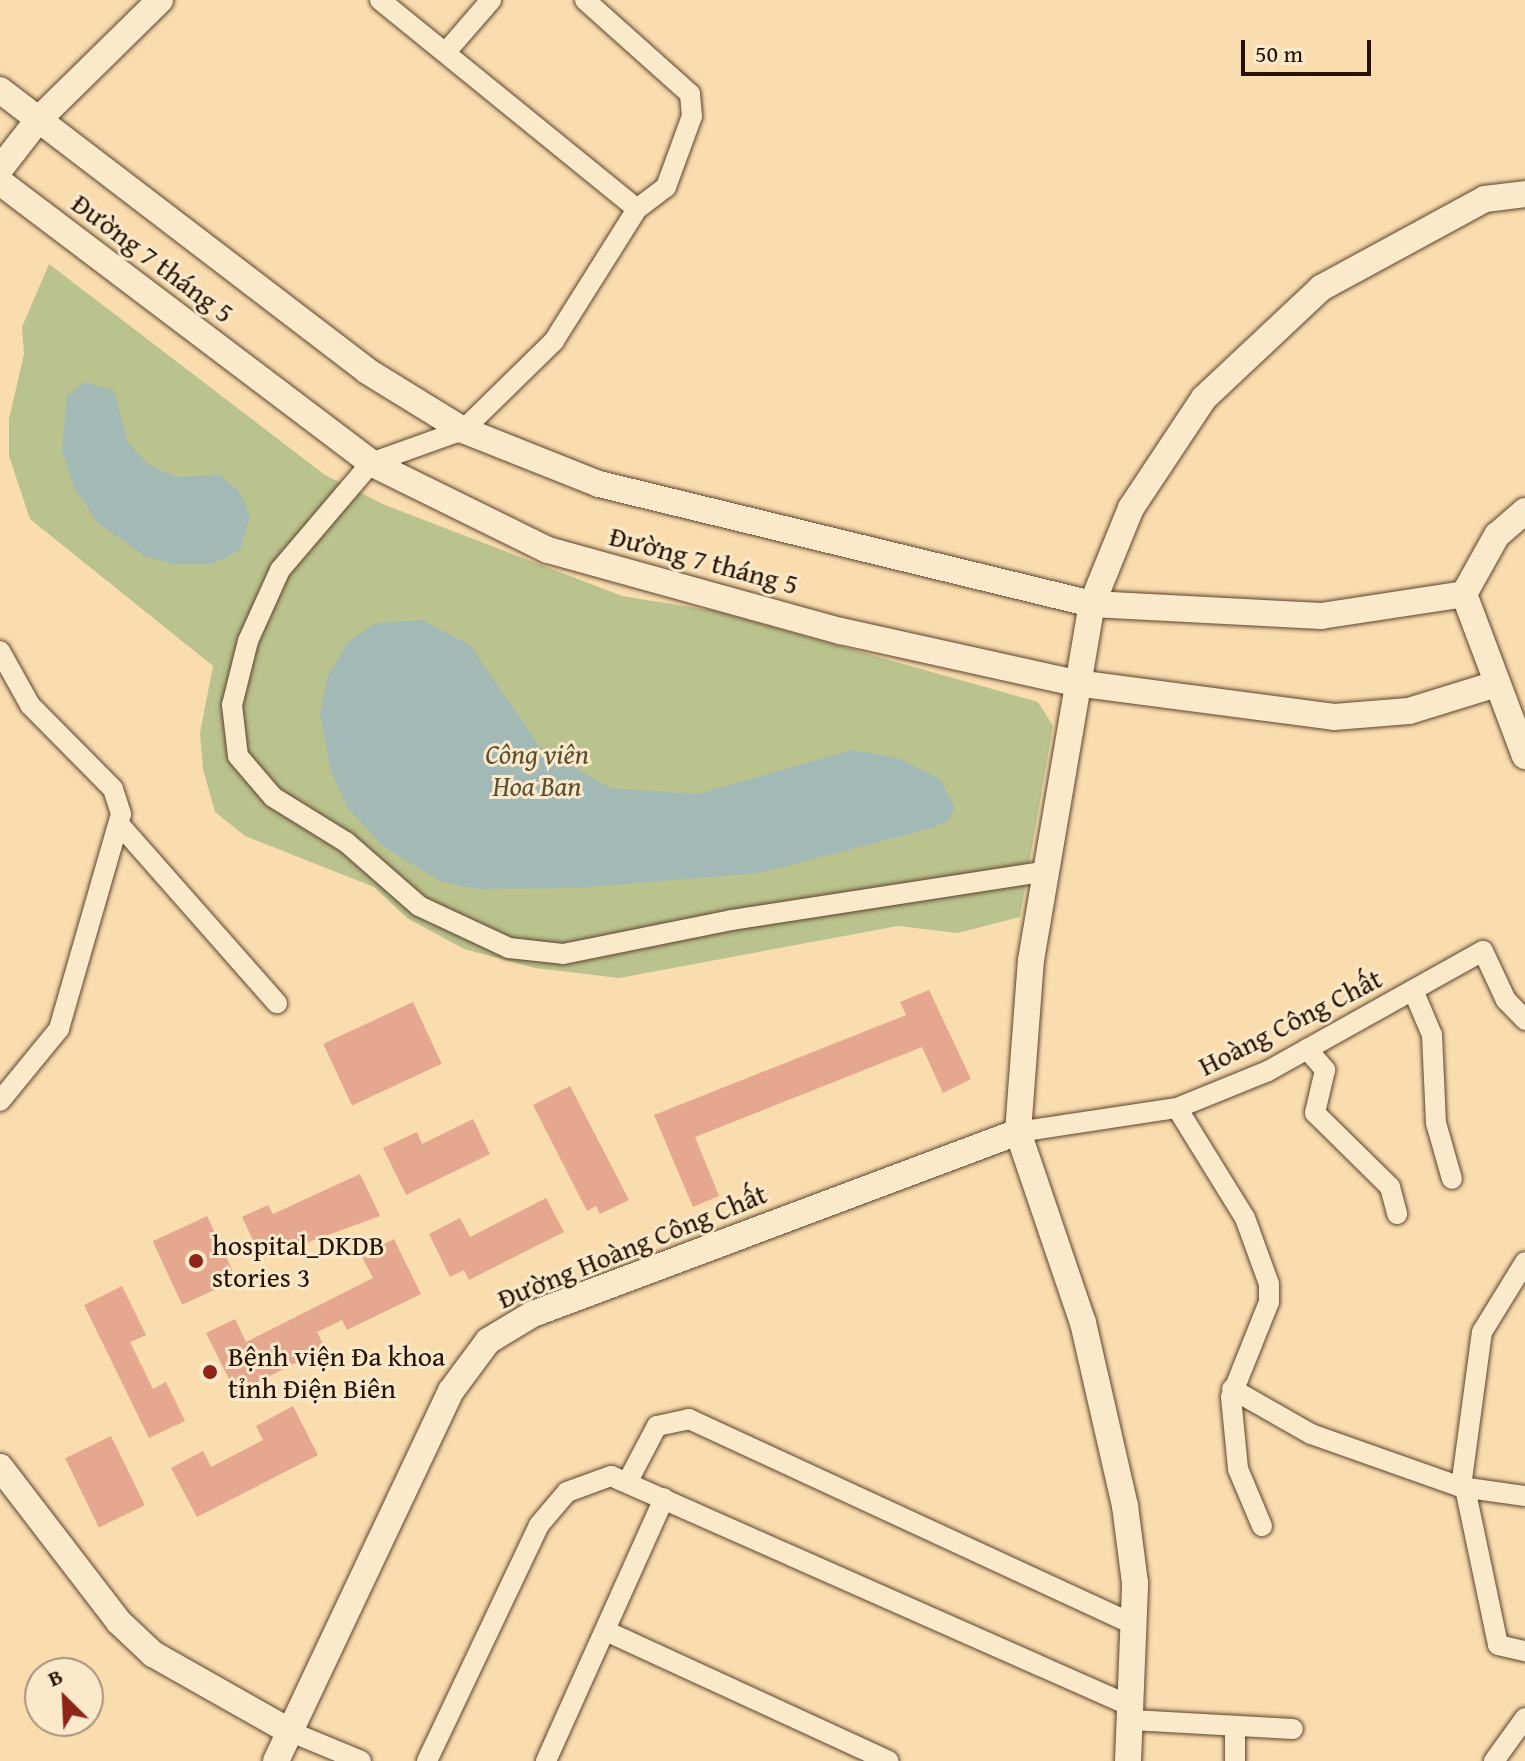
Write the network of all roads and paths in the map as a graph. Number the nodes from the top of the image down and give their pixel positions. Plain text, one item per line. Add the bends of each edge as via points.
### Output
1 (380, 0) edge
2 (491, 0) edge
3 (585, 0) edge
4 (156, 1) edge
5 (446, 52) junction
6 (0, 90) edge
7 (38, 120) junction
8 (0, 169) edge
9 (0, 182) edge
10 (1525, 194) edge
11 (637, 209) junction
12 (463, 430) junction
13 (371, 463) junction
14 (1525, 511) edge
15 (1464, 594) junction
16 (1092, 604) junction
17 (0, 651) edge
18 (1076, 683) junction
19 (1493, 685) junction
20 (1525, 756) edge
21 (119, 824) junction
22 (1047, 871) junction
23 (1413, 990) junction
24 (277, 1003) dead end
25 (1525, 1020) edge
26 (1307, 1049) junction
27 (0, 1101) edge
28 (1177, 1108) junction
29 (1018, 1132) junction
30 (1452, 1179) dead end
31 (1397, 1214) dead end
32 (1525, 1263) edge
33 (1232, 1389) junction
34 (0, 1467) edge
35 (629, 1479) junction
36 (1463, 1488) junction
37 (1525, 1496) edge
38 (664, 1498) junction
39 (1262, 1526) dead end
40 (1134, 1625) junction
41 (606, 1631) junction
42 (1525, 1651) edge
43 (1132, 1714) junction
44 (1525, 1718) edge
45 (1235, 1728) junction
46 (1293, 1729) dead end
47 (289, 1731) junction
48 (276, 1761) edge
49 (361, 1761) edge
50 (427, 1761) edge
51 (546, 1761) edge
52 (889, 1761) edge
53 (1128, 1761) edge
54 (1235, 1761) edge
55 (1494, 1761) edge

1 - 5 street
2 - 5 street
3 - 11 street via 690,94 692,116 666,187
4 - 7 street
5 - 11 street
6 - 7 street, Đường 7 tháng 5
7 - 8 street
7 - 12 street, Đường 7 tháng 5 via 367,371
9 - 13 street, Đường 7 tháng 5
10 - 16 street via 1485,199 1321,288 1204,398 1131,508
11 - 12 street via 554,341
12 - 13 street
12 - 16 street, Đường 7 tháng 5 via 599,484 747,525
13 - 18 street, Đường 7 tháng 5 via 548,550 841,631
13 - 22 street via 280,570 248,641 232,728 238,756 273,797 346,842 419,906 460,931 509,948 563,954
14 - 15 street via 1497,535
15 - 16 street, Đường 7 tháng 5 via 1321,616
15 - 19 street
16 - 18 street
17 - 21 street via 30,705 113,789
18 - 19 street, Đường 7 tháng 5 via 1334,717 1409,711
18 - 22 street
19 - 20 street
21 - 24 street
21 - 27 street via 59,1029
22 - 29 street via 1026,1003
23 - 25 street, Hoàng Công Chất via 1483,951 1506,1000
23 - 26 street, Hoàng Công Chất
23 - 30 street via 1432,1035 1436,1123
26 - 28 street, Hoàng Công Chất
26 - 31 street via 1325,1070 1315,1113 1390,1187
28 - 29 street, Hoàng Công Chất
28 - 33 street via 1245,1218 1269,1284 1269,1302
29 - 40 street via 1083,1323 1125,1506
29 - 47 street, Đường Hoàng Công Chất via 533,1314 488,1341 451,1391
32 - 36 street via 1482,1332
33 - 36 street via 1311,1434
33 - 39 street via 1230,1437
34 - 47 street via 119,1622 153,1654
35 - 38 street
35 - 40 street via 657,1426 689,1419
35 - 50 street via 585,1482 539,1525
36 - 37 street
36 - 42 street via 1498,1645
38 - 41 street
38 - 43 street
40 - 43 street
41 - 51 street
41 - 52 street
43 - 45 street
43 - 53 street
44 - 55 street
45 - 46 street
45 - 54 street
47 - 48 street, Đường Hoàng Công Chất
47 - 49 street

